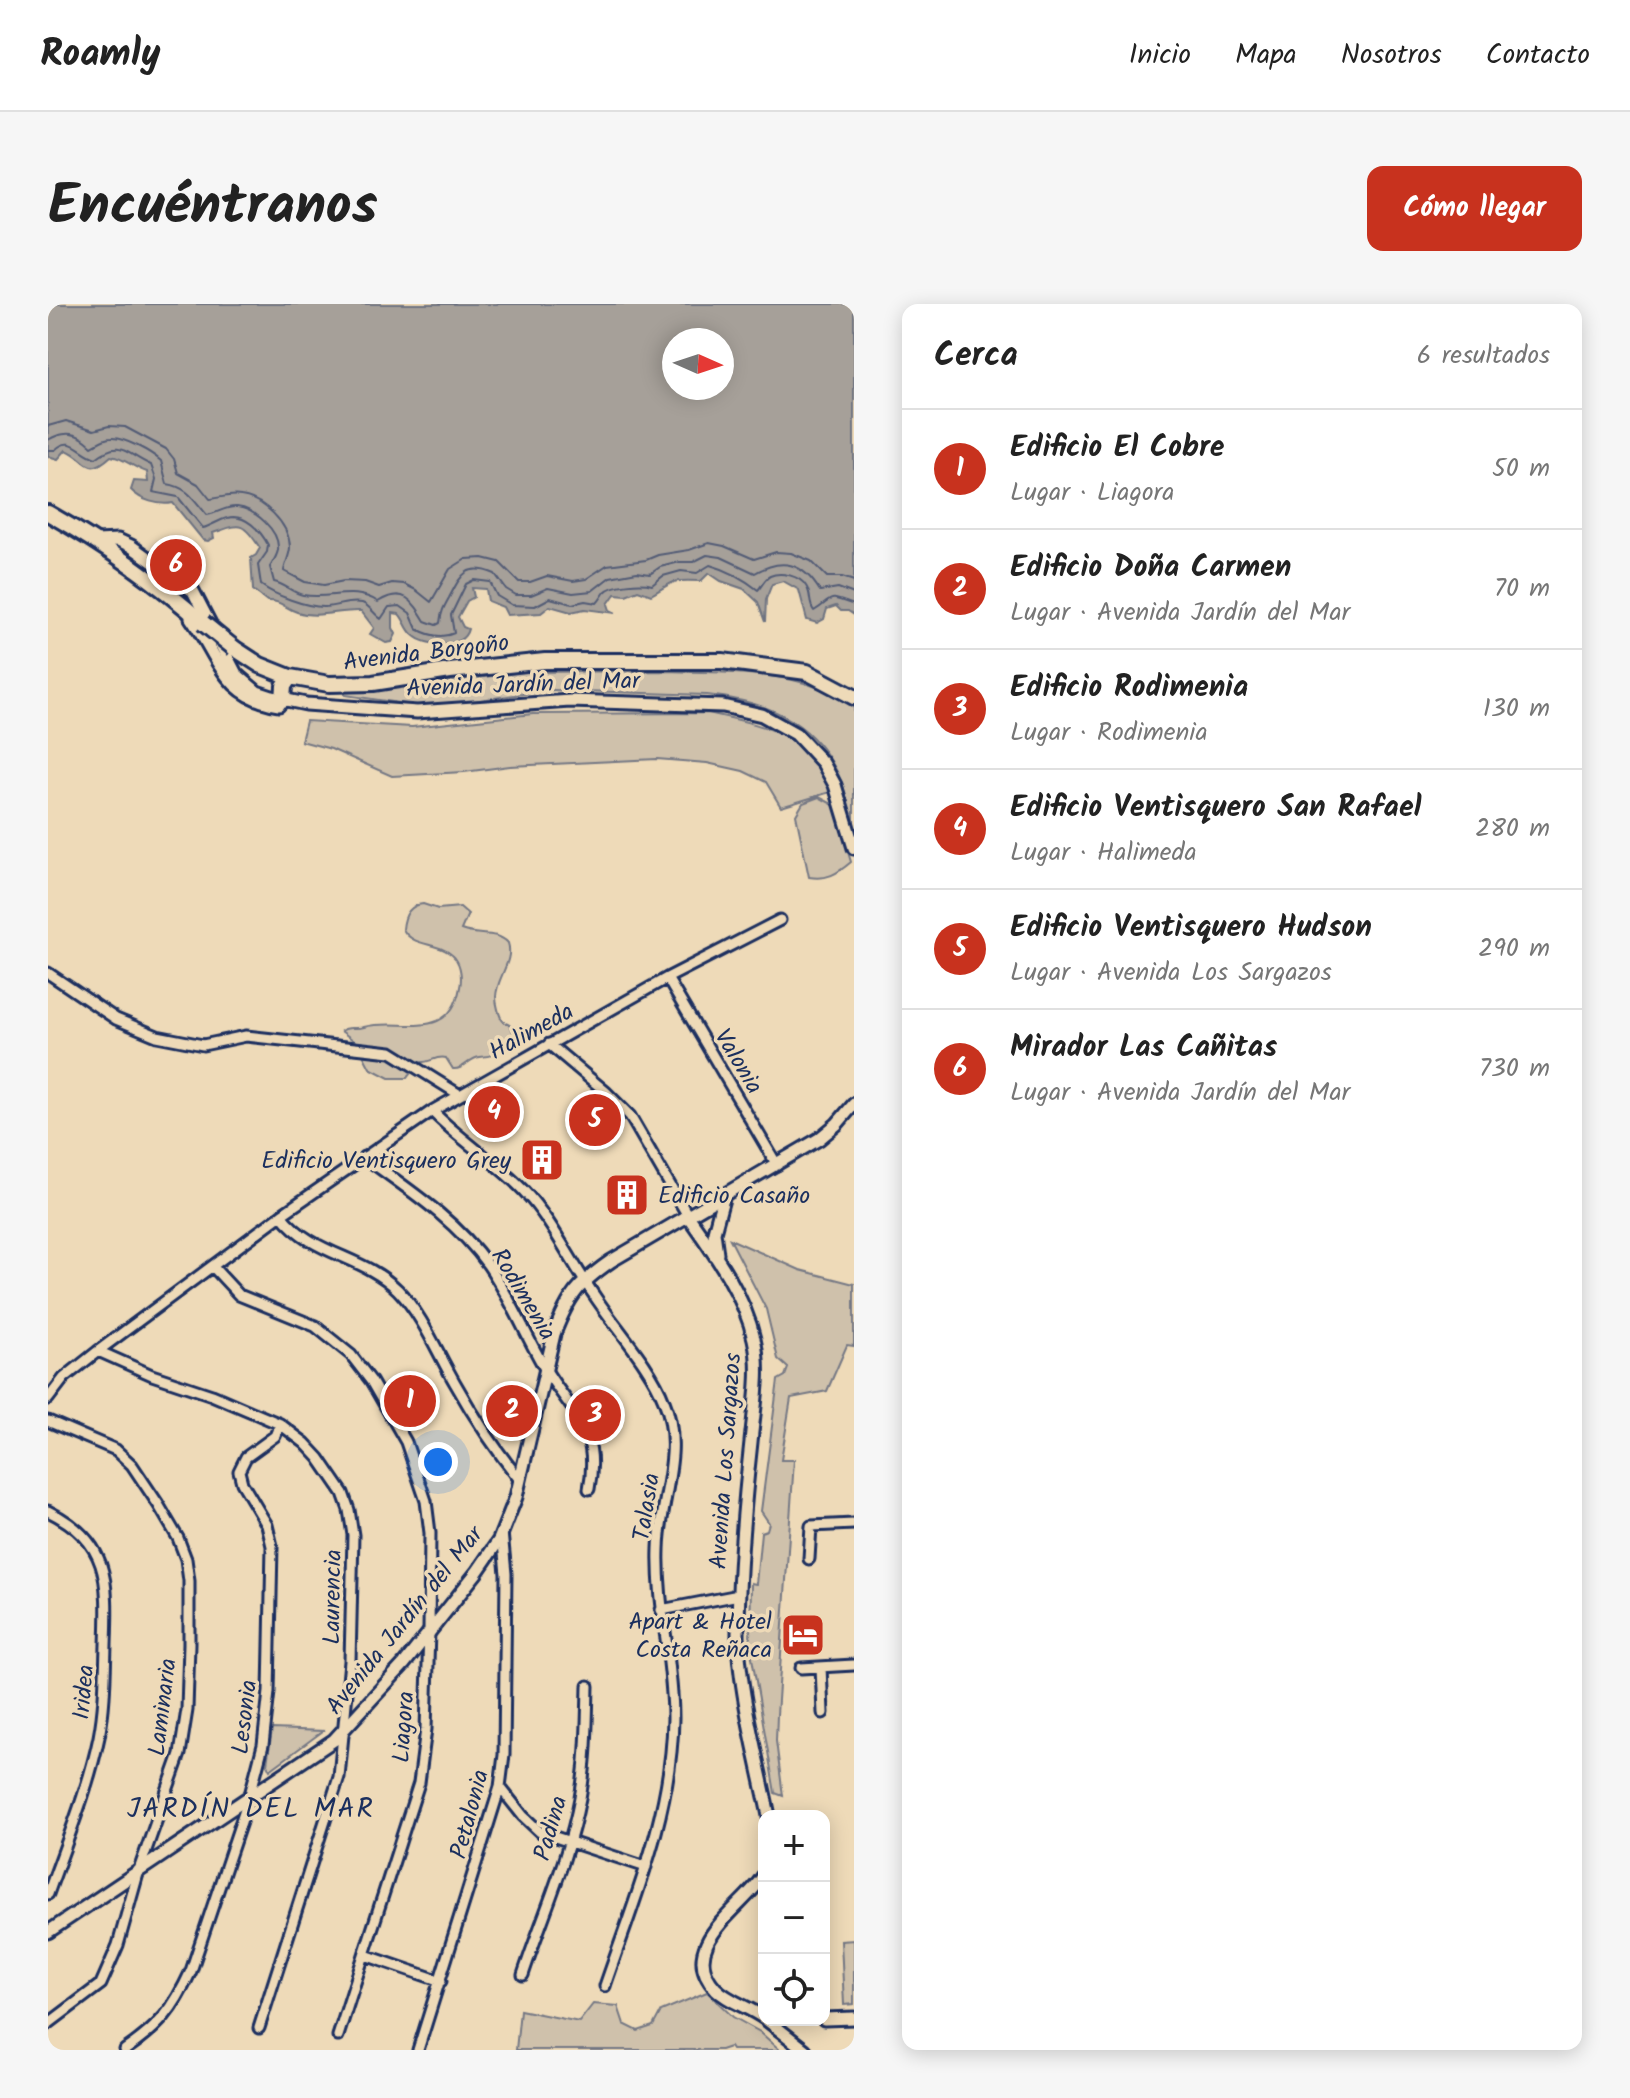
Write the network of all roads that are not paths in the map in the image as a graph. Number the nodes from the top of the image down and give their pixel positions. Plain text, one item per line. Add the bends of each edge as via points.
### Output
1 (48, 513) edge
2 (97, 541) junction
3 (182, 604) junction
4 (807, 672) junction
5 (290, 677) junction
6 (854, 687) edge
7 (854, 697) edge
8 (283, 700) junction
9 (306, 704) junction
10 (854, 848) edge
11 (780, 920) dead end
12 (48, 973) edge
13 (667, 978) junction
14 (549, 1044) junction
15 (460, 1095) junction
16 (854, 1104) edge
17 (432, 1111) junction
18 (364, 1157) junction
19 (777, 1165) junction
20 (724, 1195) junction
21 (281, 1215) junction
22 (688, 1216) junction
23 (718, 1259) junction
24 (213, 1267) junction
25 (584, 1280) junction
26 (98, 1351) junction
27 (546, 1370) junction
28 (48, 1399) edge
29 (48, 1421) edge
30 (280, 1424) junction
31 (520, 1480) junction
32 (589, 1489) dead end
33 (48, 1511) edge
34 (854, 1524) edge
35 (502, 1532) junction
36 (809, 1559) dead end
37 (739, 1595) junction
38 (661, 1610) junction
39 (429, 1631) junction
40 (854, 1665) edge
41 (821, 1667) junction
42 (801, 1668) dead end
43 (588, 1686) dead end
44 (823, 1713) dead end
45 (345, 1730) junction
46 (500, 1787) junction
47 (250, 1795) junction
48 (768, 1810) edge
49 (568, 1843) junction
50 (646, 1867) junction
51 (139, 1870) junction
52 (759, 1882) edge
53 (48, 1894) edge
54 (48, 1932) edge
55 (365, 1955) junction
56 (523, 1975) dead end
57 (441, 1981) junction
58 (605, 1986) dead end
59 (758, 2013) edge
60 (854, 2018) edge
61 (830, 2019) edge
62 (48, 2024) edge
63 (775, 2026) edge
64 (259, 2028) dead end
65 (338, 2036) dead end
66 (125, 2050) edge
67 (418, 2050) edge
68 (805, 2050) edge

1 - 2 main road, Avenida Borgoño
2 - 3 main road, Avenida Borgoño
2 - 8 street, Avenida Jardín del Mar via 118,540 131,546 193,591 236,674 257,692
3 - 5 main road, Avenida Borgoño, bridge via 234,648
3 - 9 street, Avenida Jardín del Mar via 221,671 241,691 275,705
4 - 5 main road, Avenida Borgoño via 722,661 578,660 358,685
4 - 6 main road
4 - 7 main road, Avenida Borgoño
5 - 8 main road
8 - 9 street, Avenida Jardín del Mar
9 - 10 street, Avenida Jardín del Mar via 433,712 584,701 749,711 785,727 815,752 835,785
11 - 13 street, Halimeda
12 - 15 street via 116,1019 157,1036 203,1045 246,1036 391,1052
13 - 14 street, Halimeda
13 - 19 street, Valonia
14 - 15 street, Halimeda
14 - 22 street, Avenida Los Sargazos via 630,1116
15 - 17 street, Halimeda
16 - 19 street, Avenida Jardín del Mar via 828,1132
17 - 18 street, Halimeda
17 - 25 street, Talasia via 524,1190
18 - 21 street, Halimeda
18 - 27 street, Rodimenia via 431,1207 475,1249
19 - 20 street, Avenida Jardín del Mar
20 - 22 street, Avenida Jardín del Mar
20 - 23 street, Avenida Los Sargazos via 714,1232
21 - 24 street, Halimeda
21 - 31 street via 304,1238 367,1268 400,1292
22 - 23 street, Avenida Los Sargazos
22 - 25 street, Avenida Jardín del Mar
23 - 37 street, Avenida Los Sargazos via 747,1317 757,1354
24 - 26 street, Halimeda
24 - 39 street, Liagora via 247,1300 327,1333 371,1381 406,1442 426,1501
25 - 27 street, Avenida Jardín del Mar via 559,1322
25 - 38 street, Talasia via 660,1390 671,1422 673,1459 659,1539
26 - 28 street, Halimeda via 64,1378
26 - 30 street, Laurencia
27 - 31 street, Avenida Jardín del Mar
27 - 32 street, Rodimenia via 585,1429 591,1457
29 - 51 street, Laminaria via 107,1445 132,1465 178,1538 188,1570 187,1710 180,1754
30 - 45 street, Laurencia via 324,1465 343,1493 351,1518
30 - 47 street, Lesonia via 272,1438 243,1459 239,1471 267,1525 272,1556 266,1721
31 - 35 street, Avenida Jardín del Mar
33 - 53 street, Iridea via 70,1522 91,1545 104,1572 108,1613 99,1735
34 - 36 street via 811,1526
35 - 39 street, Avenida Jardín del Mar via 491,1555
35 - 46 street, Petalonia via 506,1574
37 - 38 street
37 - 48 street, Avenida Los Sargazos via 739,1659
38 - 50 street, Talasia via 671,1674 672,1737 662,1809
39 - 45 street, Avenida Jardín del Mar
39 - 55 street, Liagora via 419,1783
40 - 41 street
41 - 42 street
41 - 44 street
43 - 49 street, Padina via 583,1780
45 - 47 street, Avenida Jardín del Mar
45 - 64 street, Laurencia via 339,1777
46 - 49 street via 531,1825
46 - 57 street, Petalonia
47 - 51 street, Avenida Jardín del Mar
47 - 66 street, Lesonia via 178,2000 160,2024
49 - 50 street
49 - 56 street, Padina
50 - 58 street, Talasia
51 - 54 street, Avenida Jardín del Mar
51 - 62 street, Laminaria via 101,1984
52 - 59 street via 712,1932 704,1958 717,1989
55 - 57 street
55 - 65 street, Liagora
57 - 67 street, Petalonia
60 - 61 street
63 - 68 street

